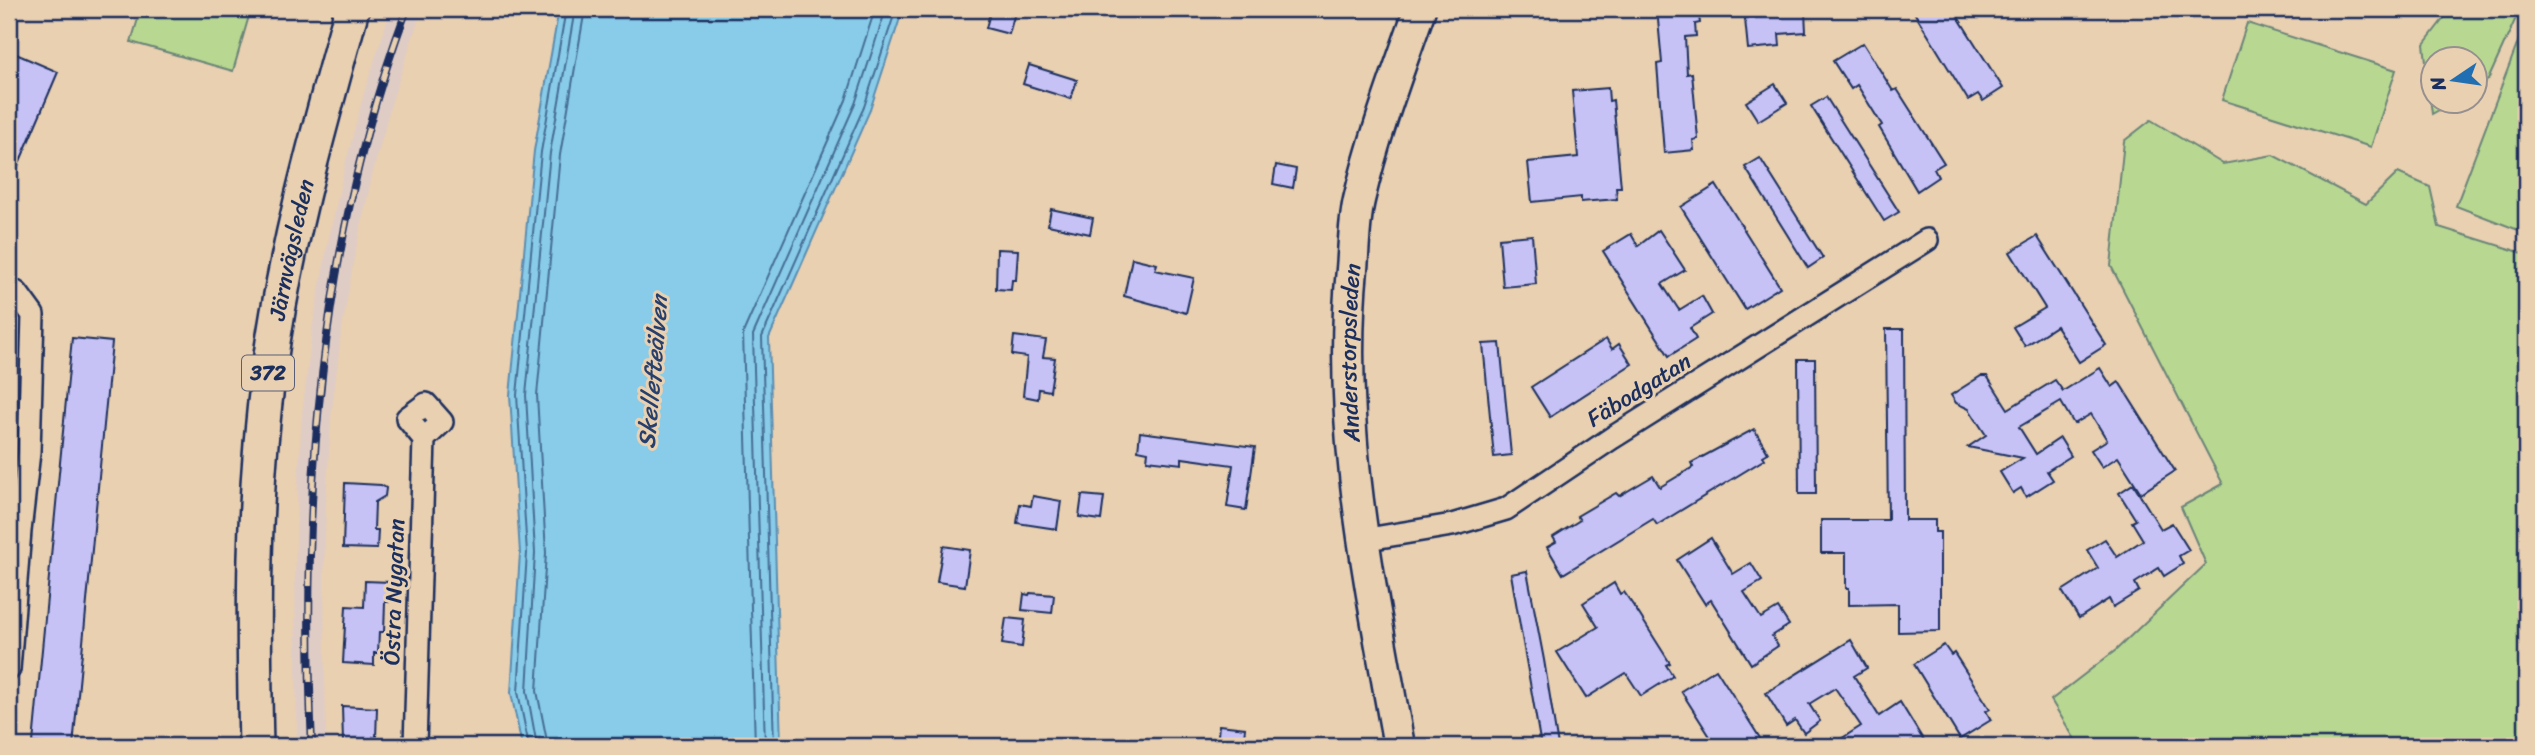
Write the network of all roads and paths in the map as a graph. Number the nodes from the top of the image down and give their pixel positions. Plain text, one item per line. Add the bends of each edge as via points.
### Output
1 (352, 9) edge
2 (1420, 9) edge
3 (1927, 240) dead end
4 (9, 288) edge
5 (424, 439) dead end
6 (1362, 540) junction
7 (9, 669) edge
8 (256, 746) edge
9 (415, 746) edge
10 (1399, 746) edge

1 - 8 main road, Järnvägsleden / 372 via 300,201 269,369 253,580
2 - 6 main road, Anderstorpsleden via 1385,108 1359,202 1347,365
3 - 6 street, Fäbodgatan via 1506,509 1452,525
4 - 7 street via 33,315 29,452
5 - 9 street, Östra Nygatan
6 - 10 main road, Anderstorpsleden

